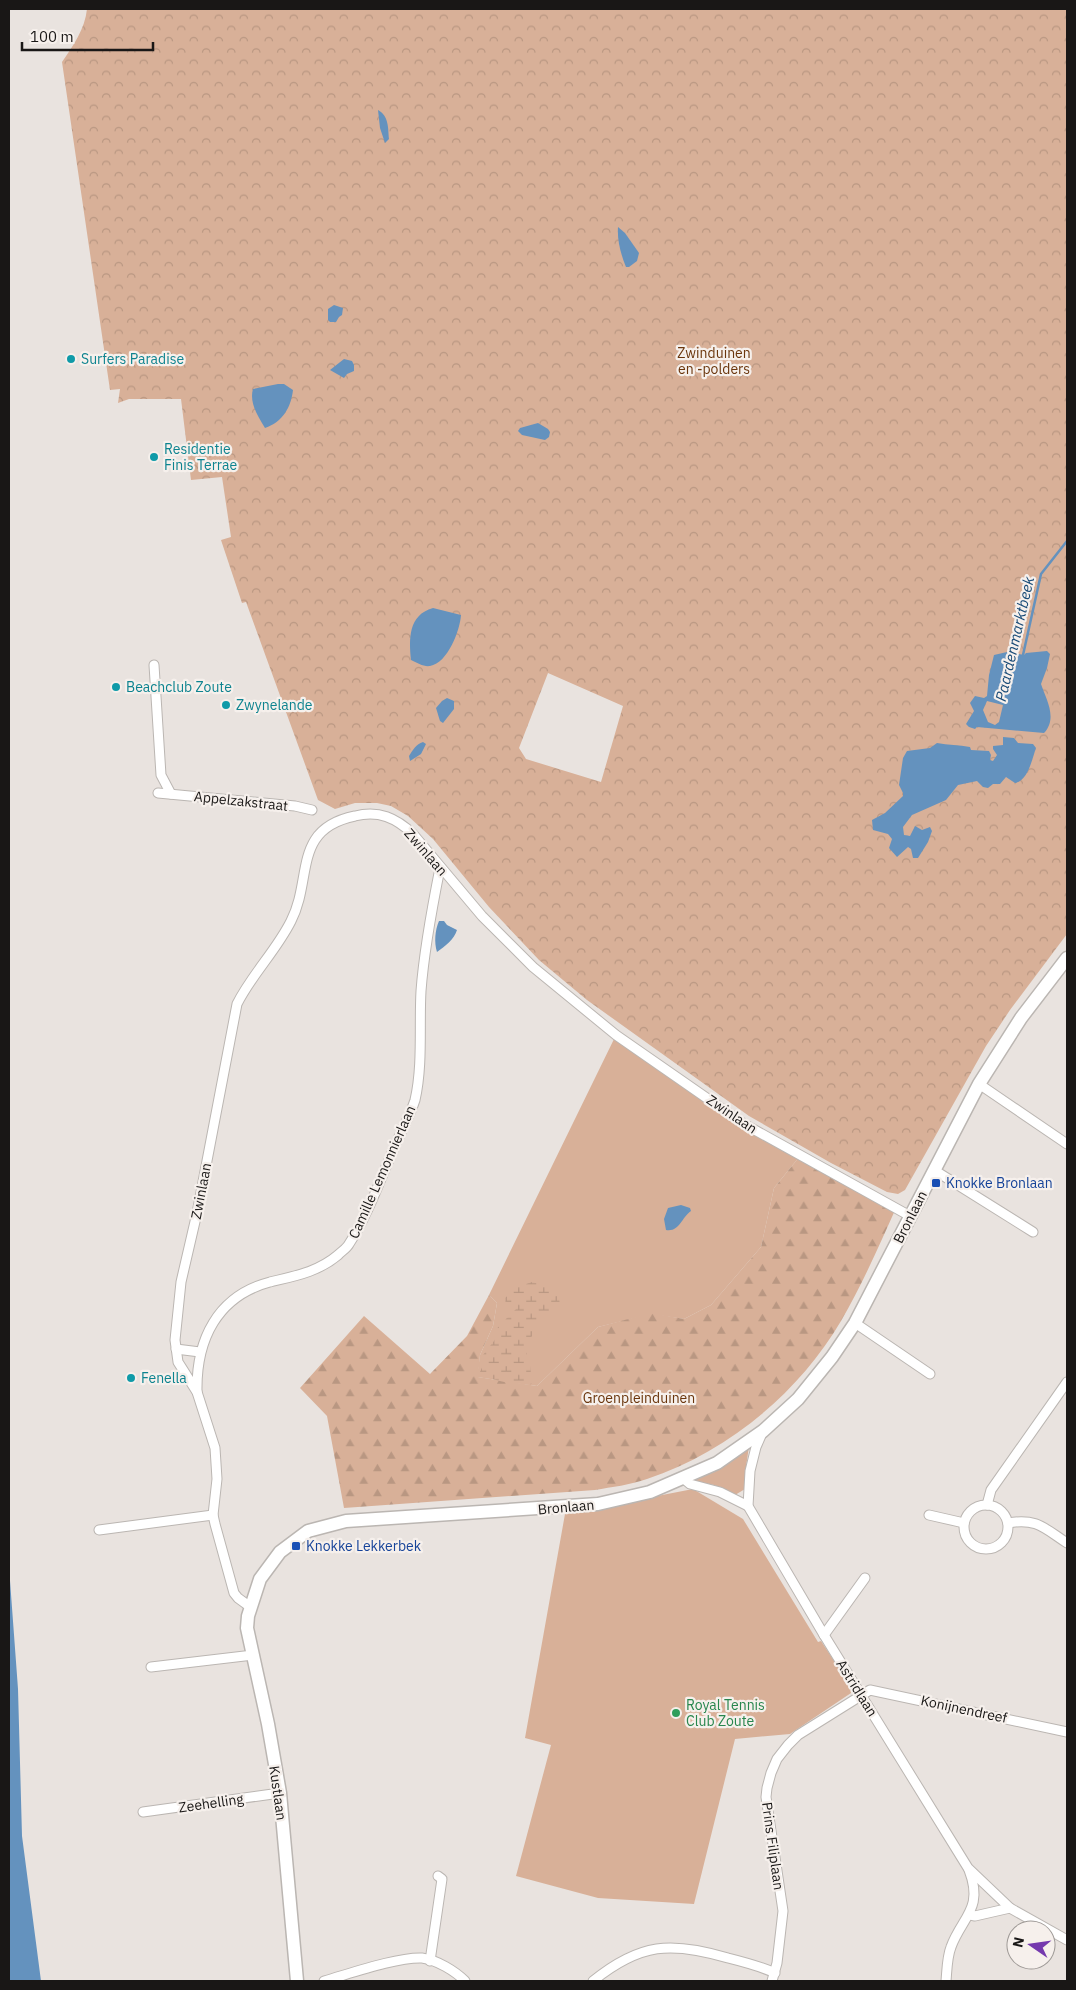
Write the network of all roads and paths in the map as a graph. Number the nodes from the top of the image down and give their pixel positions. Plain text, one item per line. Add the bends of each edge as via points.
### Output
1 (154, 665) dead end
2 (158, 793) dead end
3 (171, 794) junction
4 (312, 810) dead end
5 (440, 868) junction
6 (1067, 958) edge
7 (979, 1084) junction
8 (1067, 1144) edge
9 (934, 1170) junction
10 (910, 1216) junction
11 (1034, 1232) dead end
12 (855, 1323) junction
13 (176, 1349) junction
14 (200, 1352) junction
15 (930, 1374) dead end
16 (1067, 1382) edge
17 (197, 1392) junction
18 (763, 1431) junction
19 (684, 1479) junction
20 (986, 1505) junction
21 (748, 1506) junction
22 (213, 1515) junction
23 (930, 1515) dead end
24 (964, 1522) junction
25 (1008, 1523) junction
26 (99, 1530) dead end
27 (1067, 1543) edge
28 (865, 1578) dead end
29 (250, 1606) junction
30 (824, 1635) junction
31 (253, 1655) junction
32 (151, 1667) dead end
33 (862, 1695) junction
34 (1067, 1732) edge
35 (280, 1793) junction
36 (143, 1812) dead end
37 (968, 1868) junction
38 (438, 1876) dead end
39 (1010, 1908) junction
40 (970, 1914) junction
41 (1067, 1940) edge
42 (430, 1961) junction
43 (774, 1977) edge
44 (298, 1981) edge
45 (324, 1981) edge
46 (466, 1981) edge
47 (593, 1981) edge
48 (946, 1981) edge

1 - 3 street via 161,775
2 - 3 street, Appelzakstraat
3 - 4 street, Appelzakstraat
5 - 10 street, Zwinlaan via 533,967 616,1035 744,1124
5 - 13 street, Zwinlaan via 413,834 402,824 383,815 358,815 327,825 313,843 291,921 252,976 235,1012 181,1282
5 - 14 street, Camille Lemonnierlaan via 422,984 414,1101 364,1217 348,1246 327,1264 302,1275 246,1290 231,1302 218,1315
6 - 7 street, Bronlaan via 1012,1032
7 - 8 street
7 - 9 street, Bronlaan
9 - 10 street, Bronlaan
9 - 11 street
10 - 12 street, Bronlaan
12 - 15 street
12 - 18 street, Bronlaan via 798,1399
13 - 14 street
13 - 17 street, Zwinlaan via 178,1362
14 - 17 street, Camille Lemonnierlaan
16 - 20 street via 991,1490
17 - 22 street, Zwinlaan via 215,1448 217,1465
18 - 19 street, Bronlaan via 736,1451
18 - 21 street via 750,1471
19 - 21 street
19 - 29 street, Bronlaan via 650,1492 598,1504 328,1524 308,1531 280,1552 260,1579
20 - 24 street via 972,1510
20 - 25 street via 1000,1510
21 - 30 street, Astridlaan
22 - 26 street
22 - 29 street, Zwinlaan via 234,1593
23 - 24 street
24 - 25 street via 970,1543 982,1550 996,1548 1002,1543
25 - 27 street via 1030,1521
28 - 30 street
29 - 31 street, Kustlaan via 247,1628
30 - 33 street, Astridlaan
31 - 32 street
31 - 35 street, Kustlaan
33 - 34 street, Konijnendreef via 870,1690 879,1691
33 - 37 street, Astridlaan
33 - 43 street, Prins Filiplaan via 788,1744 777,1759 767,1788 783,1911
35 - 36 street, Zeehelling
35 - 44 street, Kustlaan
37 - 39 street
37 - 40 street via 973,1879 974,1896
38 - 42 street via 442,1879
39 - 40 street via 975,1916
39 - 41 street
40 - 48 street via 952,1946
42 - 45 street via 422,1958 400,1960
42 - 46 street
43 - 47 street via 702,1950 675,1947 652,1949 628,1957

